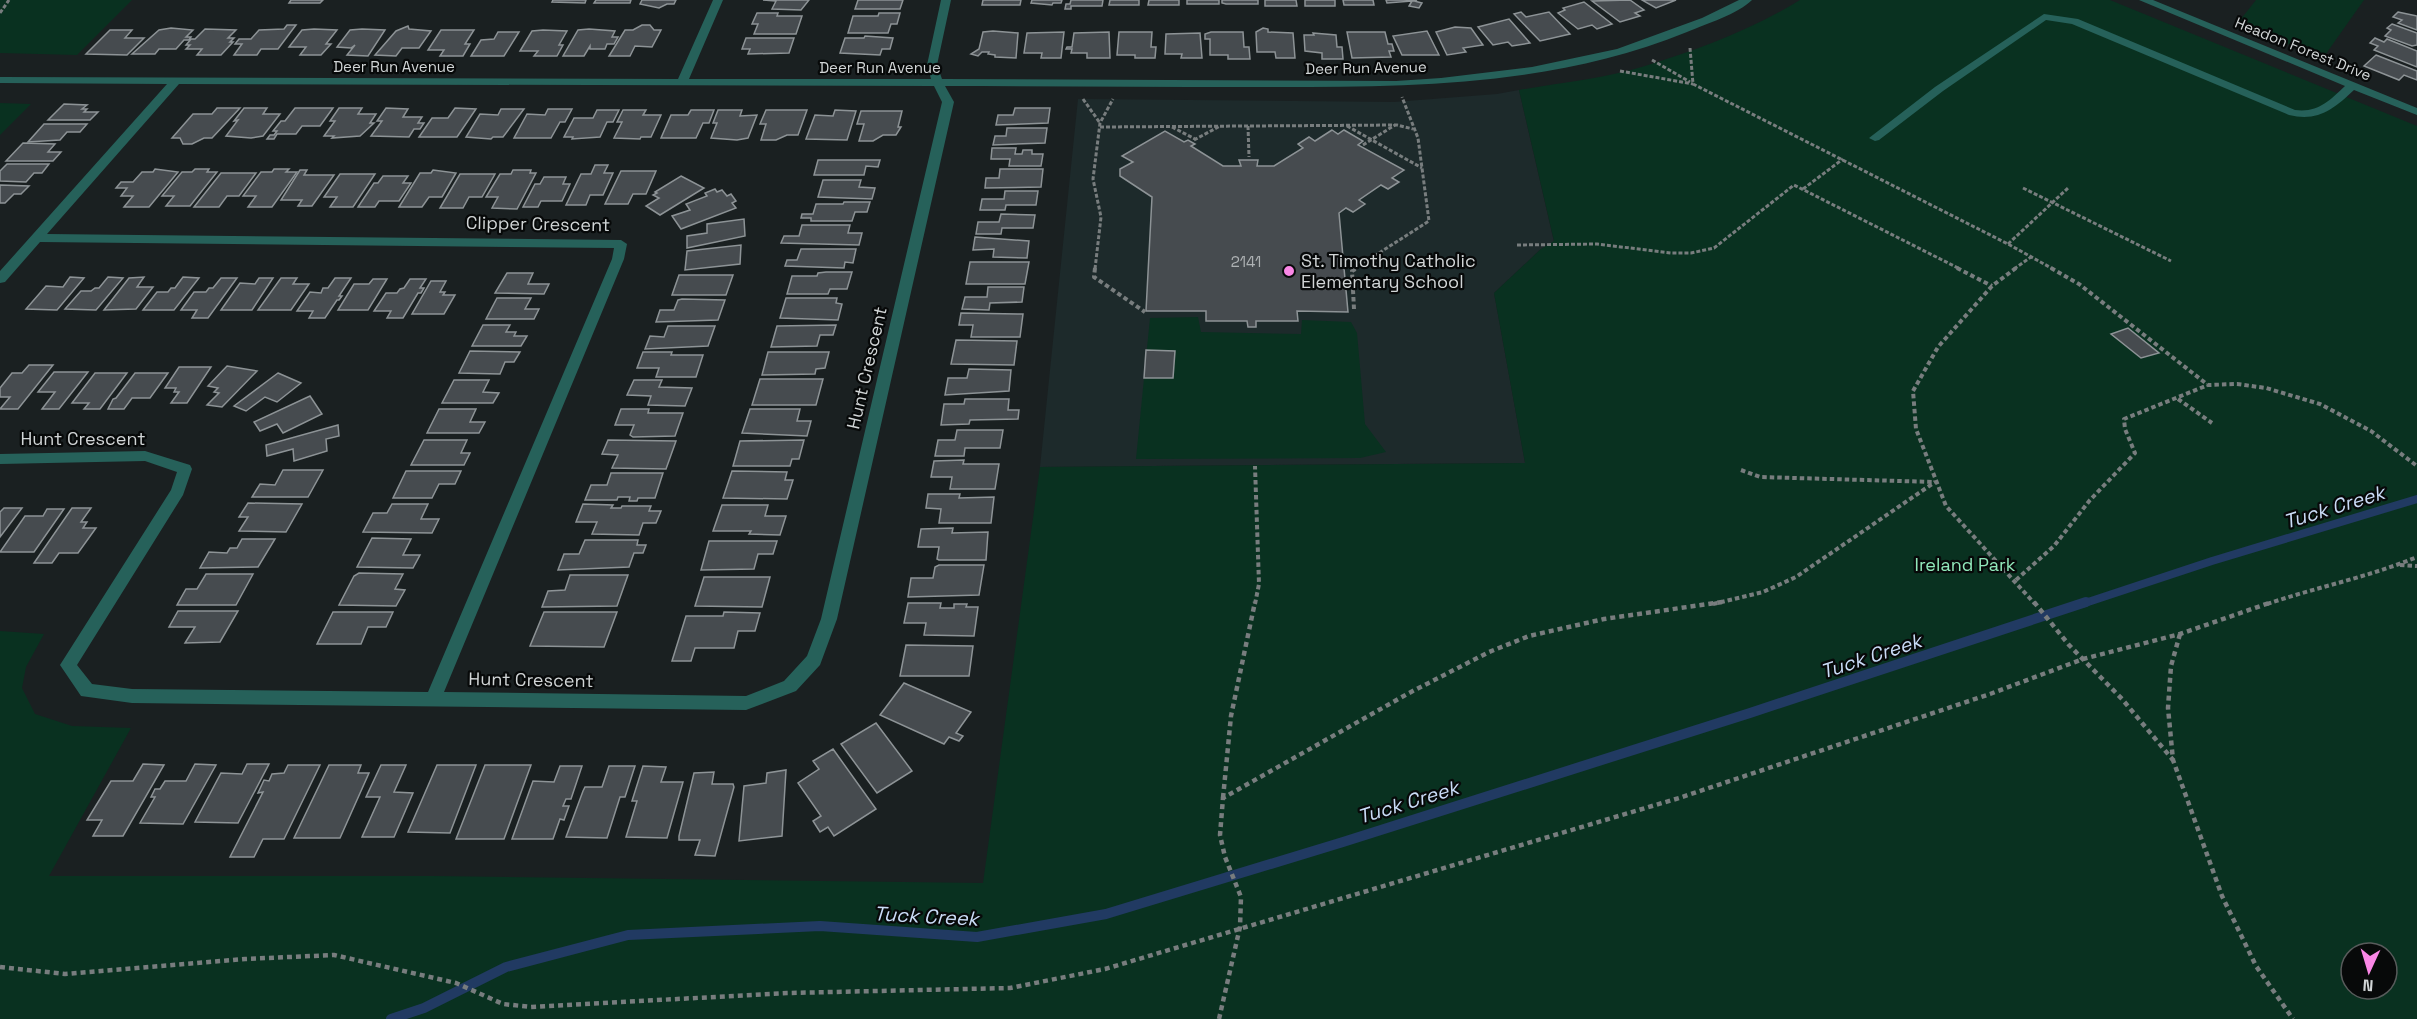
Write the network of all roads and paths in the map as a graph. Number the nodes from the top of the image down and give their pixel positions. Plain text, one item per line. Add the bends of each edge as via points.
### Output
1 (9, 0) edge
2 (718, 0) edge
3 (946, 0) edge
4 (1747, 0) edge
5 (2144, 0) edge
6 (0, 13) edge
7 (1632, 48) junction
8 (1690, 48) dead end
9 (1615, 70) dead end
10 (0, 80) edge
11 (176, 82) junction
12 (682, 82) junction
13 (1122, 82) junction
14 (938, 84) junction
15 (1396, 84) junction
16 (1693, 84) junction
17 (2352, 86) junction
18 (2417, 112) edge
19 (1344, 125) junction
20 (1397, 125) junction
21 (1172, 126) junction
22 (1220, 126) junction
23 (1248, 126) junction
24 (1100, 127) junction
25 (1413, 129) junction
26 (1875, 138) dead end
27 (1372, 140) junction
28 (1363, 145) dead end
29 (1249, 157) dead end
30 (1843, 159) junction
31 (1422, 168) junction
32 (2023, 188) dead end
33 (2067, 188) dead end
34 (1803, 189) junction
35 (2052, 202) junction
36 (35, 238) junction
37 (2008, 244) junction
38 (1517, 245) dead end
39 (2031, 257) junction
40 (2171, 261) dead end
41 (0, 279) edge
42 (1992, 286) junction
43 (1354, 309) dead end
44 (1145, 312) dead end
45 (2208, 385) junction
46 (2178, 398) junction
47 (2212, 423) dead end
48 (0, 459) edge
49 (1255, 466) dead end
50 (2417, 466) edge
51 (1741, 470) dead end
52 (1935, 482) junction
53 (2417, 557) edge
54 (2398, 565) junction
55 (2417, 567) edge
56 (2016, 580) junction
57 (2180, 634) junction
58 (2083, 659) junction
59 (433, 699) junction
60 (2173, 760) junction
61 (1223, 798) junction
62 (1240, 927) junction
63 (0, 967) edge
64 (1218, 1019) edge
65 (2293, 1019) edge

1 - 6 path
2 - 12 street
3 - 14 street, Hunt Crescent via 932,65
4 - 7 street, Deer Run Avenue via 1664,39
5 - 17 street, Headon Forest Drive
7 - 15 street, Deer Run Avenue via 1501,76
7 - 16 path
8 - 16 path
9 - 16 path
10 - 11 street, Deer Run Avenue
11 - 12 street, Deer Run Avenue
11 - 36 street
12 - 14 street, Deer Run Avenue
13 - 14 street, Deer Run Avenue
13 - 15 street, Deer Run Avenue
13 - 24 path
14 - 59 street, Hunt Crescent via 948,102 829,620 814,660 790,686 746,703
15 - 25 path
16 - 30 path
17 - 18 street, Headon Forest Drive
17 - 26 street via 2318,114 2293,113 2074,21 2044,17
19 - 20 path
19 - 23 path
19 - 27 path
20 - 25 path
20 - 27 path
21 - 22 path
21 - 22 path via 1195,139
21 - 24 path
22 - 23 path
23 - 29 path
24 - 44 path via 1093,179 1101,217 1094,277
25 - 31 path
27 - 28 path
27 - 31 path
30 - 34 path
30 - 37 path
31 - 43 path via 1429,221 1352,271
32 - 35 path
33 - 35 path
34 - 38 path via 1794,185 1714,248 1691,253 1597,244
34 - 42 path
35 - 37 path
35 - 40 path
36 - 41 street
36 - 59 street, Clipper Crescent via 621,244 614,270
37 - 39 path
39 - 42 path
39 - 45 path via 2079,284
42 - 52 path via 1938,347 1913,391 1916,429
45 - 46 path
45 - 50 path via 2244,384 2310,398 2351,419
46 - 47 path
46 - 56 path via 2124,419 2136,453 2090,500 2054,546
48 - 59 street, Hunt Crescent via 145,456 185,469 178,491 68,664 87,691 132,696
49 - 61 path via 1259,584 1231,716
51 - 52 path via 1760,477
52 - 56 path via 1946,506
52 - 61 path via 1796,577 1763,592 1529,636 1409,693
53 - 54 path
54 - 55 path
54 - 57 path via 2313,588
56 - 58 path
57 - 58 path
57 - 60 path via 2171,666 2168,708
58 - 60 path
58 - 62 path via 1679,798
60 - 65 path via 2222,896 2256,966
61 - 62 path via 1220,835 1241,897
62 - 63 path via 1105,969 1010,988 786,993 531,1008 502,1004 456,983 334,955 245,958 65,974
62 - 64 path

